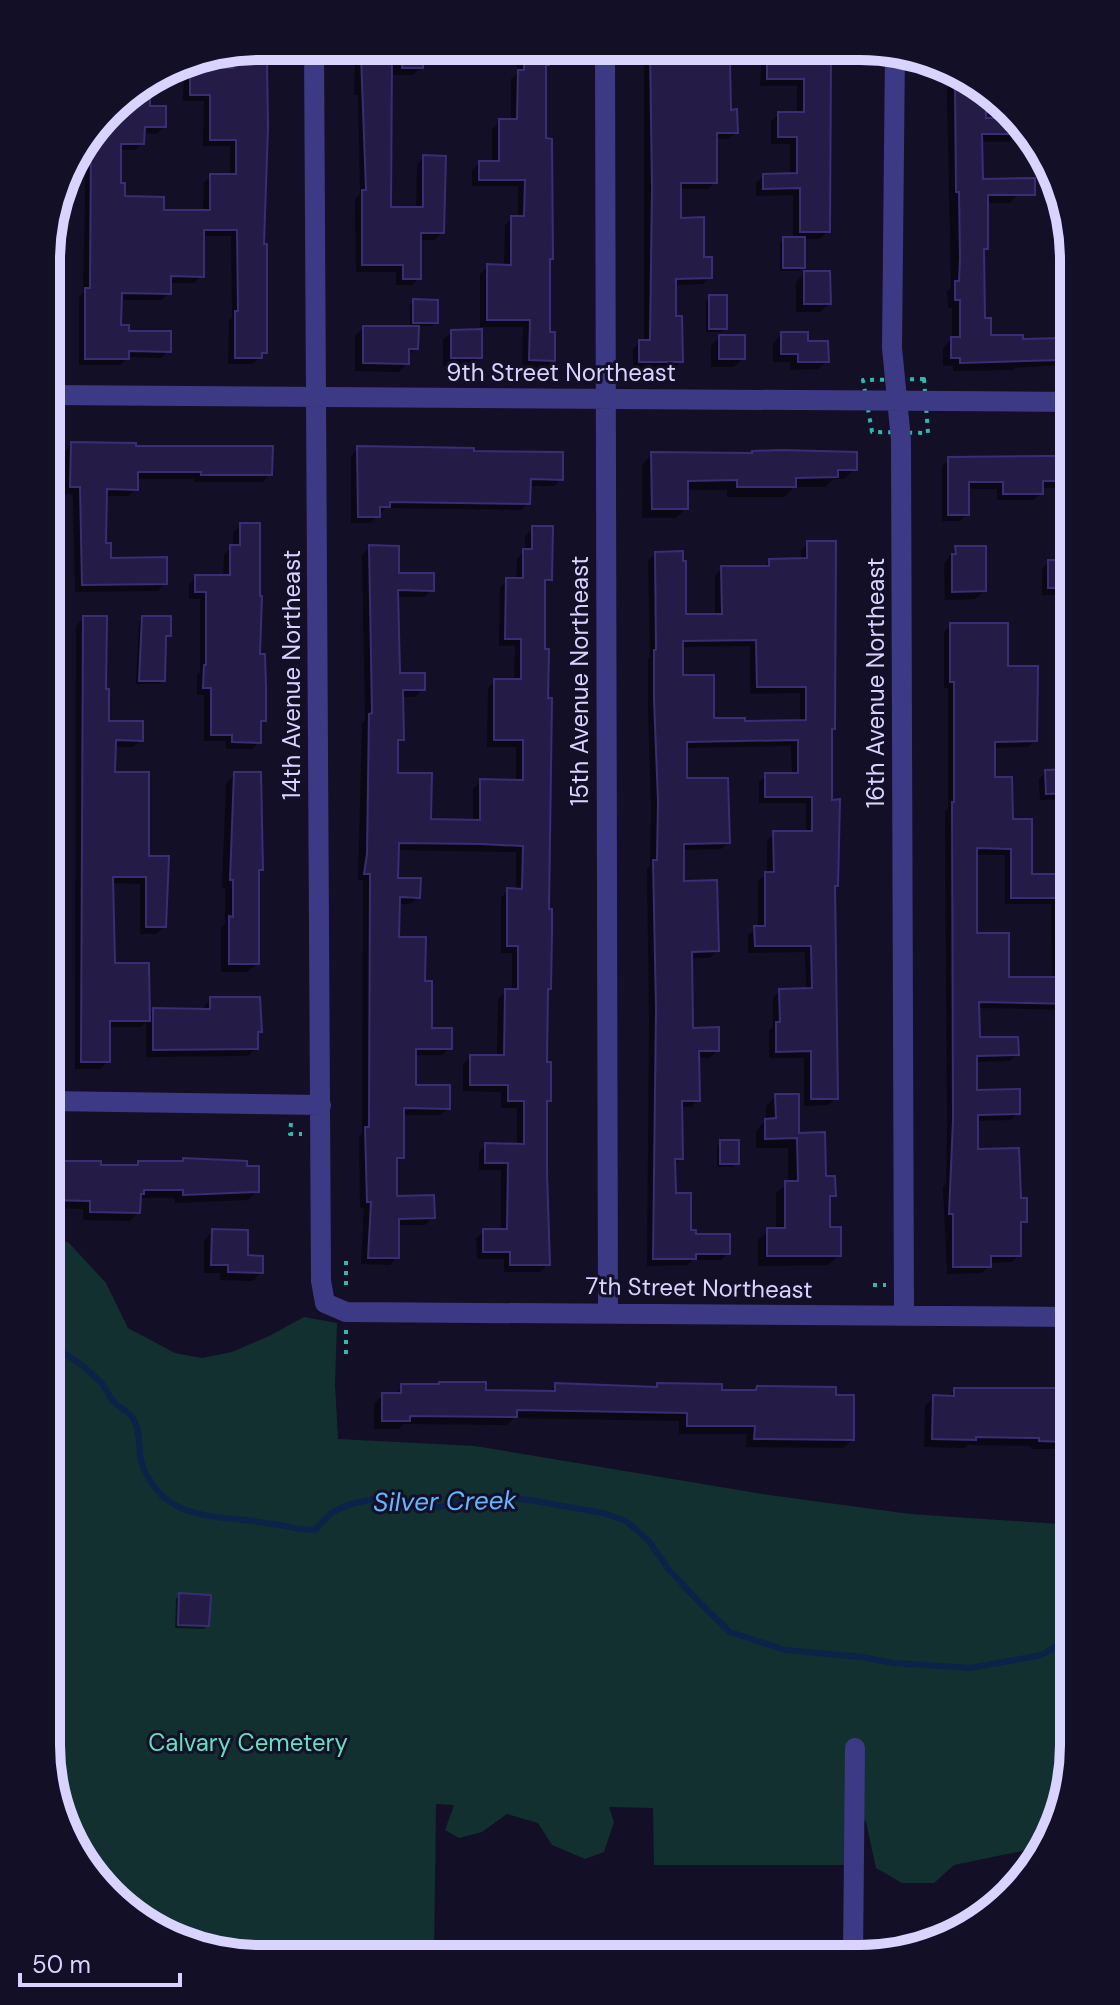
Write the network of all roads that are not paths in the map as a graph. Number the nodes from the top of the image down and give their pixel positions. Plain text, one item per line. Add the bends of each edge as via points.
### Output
1 (314, 60) edge
2 (605, 60) edge
3 (895, 63) edge
4 (60, 395) edge
5 (315, 397) junction
6 (605, 400) junction
7 (897, 400) junction
8 (1060, 402) edge
9 (60, 1101) edge
10 (321, 1105) junction
11 (325, 1303) joint
12 (608, 1313) junction
13 (904, 1316) junction
14 (1060, 1317) edge
15 (855, 1748) dead end
16 (853, 1945) edge

1 - 5 street, 14th Avenue Northeast
2 - 6 street, 15th Avenue Northeast
3 - 7 street, 16th Avenue Northeast via 892,348
4 - 5 street, 9th Street Northeast
5 - 6 street, 9th Street Northeast
5 - 10 street, 14th Avenue Northeast
6 - 7 street, 9th Street Northeast
6 - 12 street, 15th Avenue Northeast
7 - 8 street, 9th Street Northeast
7 - 13 street, 16th Avenue Northeast
9 - 10 street
10 - 11 street, 14th Avenue Northeast
11 - 12 street, 7th Street Northeast via 346,1312
12 - 13 street, 7th Street Northeast
13 - 14 street, 7th Street Northeast
15 - 16 street

